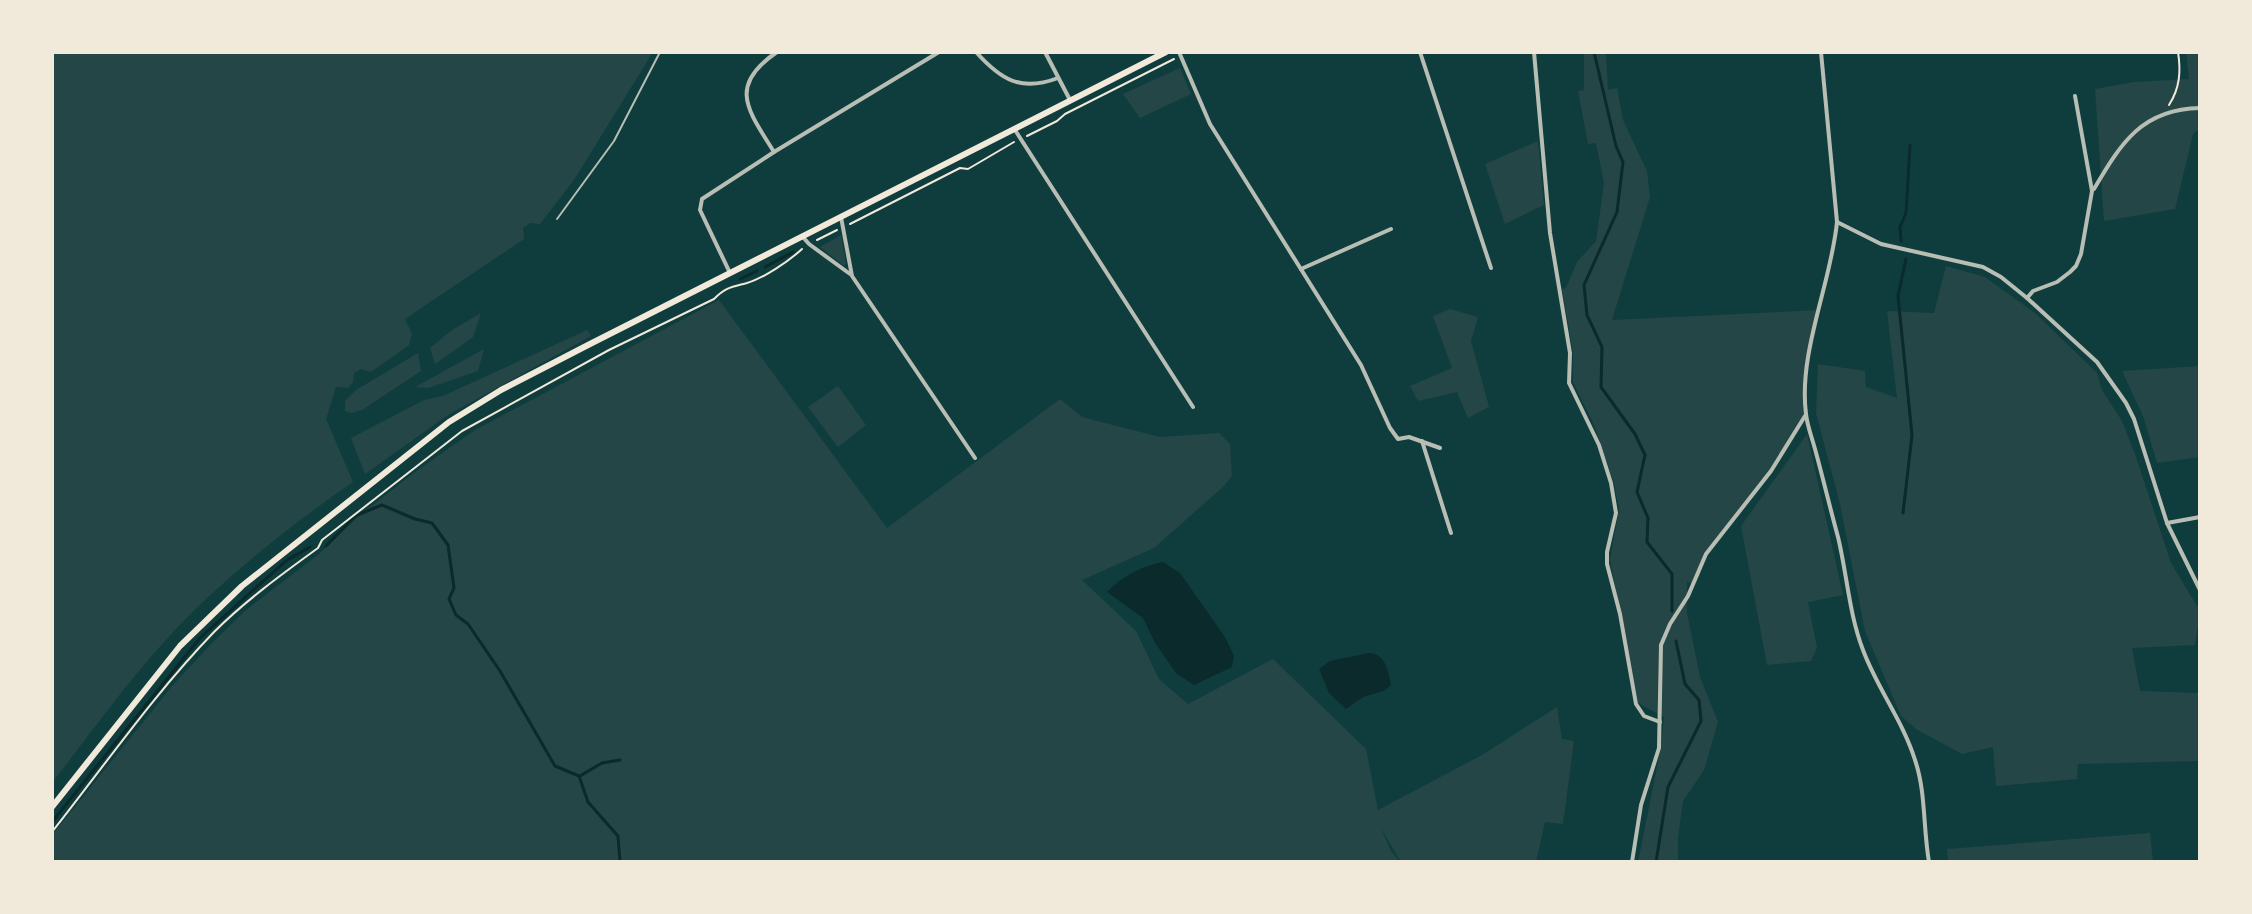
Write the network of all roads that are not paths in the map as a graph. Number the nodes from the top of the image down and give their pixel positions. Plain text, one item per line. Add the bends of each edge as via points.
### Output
1 (660, 52) edge
2 (777, 52) edge
3 (939, 52) edge
4 (976, 52) edge
5 (1045, 52) edge
6 (1166, 52) edge
7 (1420, 52) edge
8 (1534, 52) edge
9 (1821, 52) edge
10 (1180, 54) edge
11 (1058, 78) junction
12 (2075, 96) dead end
13 (1070, 100) junction
14 (2200, 108) edge
15 (1014, 129) junction
16 (774, 152) junction
17 (2092, 191) junction
18 (841, 217) junction
19 (557, 219) dead end
20 (1837, 222) junction
21 (1391, 229) dead end
22 (802, 236) junction
23 (1491, 268) dead end
24 (1301, 269) junction
25 (730, 273) junction
26 (852, 276) junction
27 (2027, 298) junction
28 (1193, 407) dead end
29 (1806, 414) junction
30 (1422, 441) junction
31 (1440, 448) dead end
32 (975, 458) dead end
33 (2200, 517) edge
34 (2167, 523) junction
35 (1451, 533) dead end
36 (2200, 590) edge
37 (1660, 722) junction
38 (52, 807) edge
39 (1632, 862) edge
40 (1929, 862) edge

1 - 19 lane via 614,141
2 - 16 street via 752,74 745,96
3 - 16 street
4 - 11 street via 1011,82 1036,84
5 - 11 street
6 - 13 main road
7 - 23 street
8 - 37 street via 1550,233 1570,353 1569,383 1611,483 1616,513 1607,564 1636,704 1644,716
9 - 20 street
10 - 24 street via 1210,124
11 - 13 street
12 - 17 street
13 - 15 main road
14 - 17 street via 2164,112 2140,125
15 - 18 main road
15 - 28 street
16 - 25 street via 700,203
17 - 27 street via 2076,266
18 - 22 main road
18 - 26 street
20 - 27 street via 1881,244 1983,267
20 - 29 street via 1807,374
21 - 24 street
22 - 25 main road
22 - 26 street
24 - 30 street via 1361,365 1390,428 1398,439
25 - 38 main road via 492,395 405,455 195,630
26 - 32 street
27 - 34 street via 2097,362 2126,403
29 - 37 street via 1771,471 1706,554 1670,624 1661,645
29 - 40 street via 1863,652 1915,760
30 - 31 street
30 - 35 street
33 - 34 street
34 - 36 street
37 - 39 street via 1659,748 1641,805

